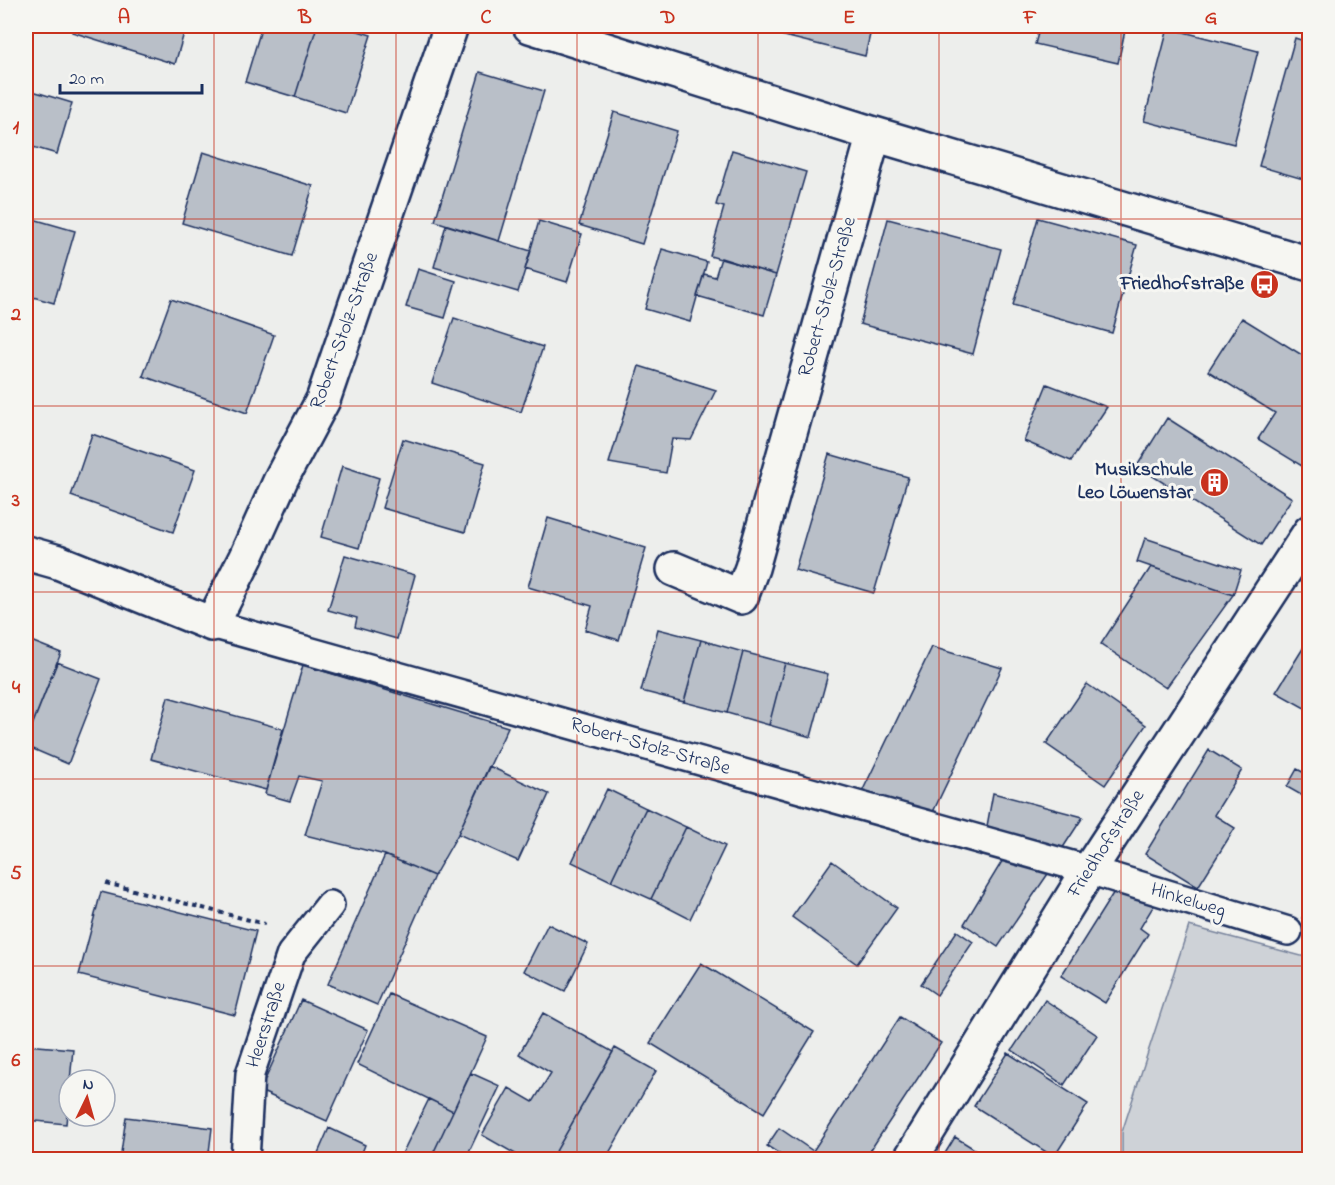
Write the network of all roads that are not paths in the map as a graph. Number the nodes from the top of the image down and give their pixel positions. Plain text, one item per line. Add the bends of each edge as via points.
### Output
1 (451, 26) edge
2 (530, 26) edge
3 (874, 134) junction
4 (1310, 264) edge
5 (1310, 532) edge
6 (26, 553) edge
7 (674, 569) dead end
8 (212, 624) junction
9 (1089, 870) junction
10 (330, 905) dead end
11 (1288, 931) dead end
12 (245, 1160) edge
13 (910, 1160) edge

1 - 8 street, Robert-Stolz-Straße via 323,400
2 - 3 street
3 - 4 street
3 - 7 street, Robert-Stolz-Straße via 741,597
5 - 9 street, Friedhofstraße
6 - 8 street, Robert-Stolz-Straße via 58,562
8 - 9 lane, Robert-Stolz-Straße
9 - 11 lane, Hinkelweg
9 - 13 street, Friedhofstraße
10 - 12 lane, Heerstraße via 291,954 250,1074

